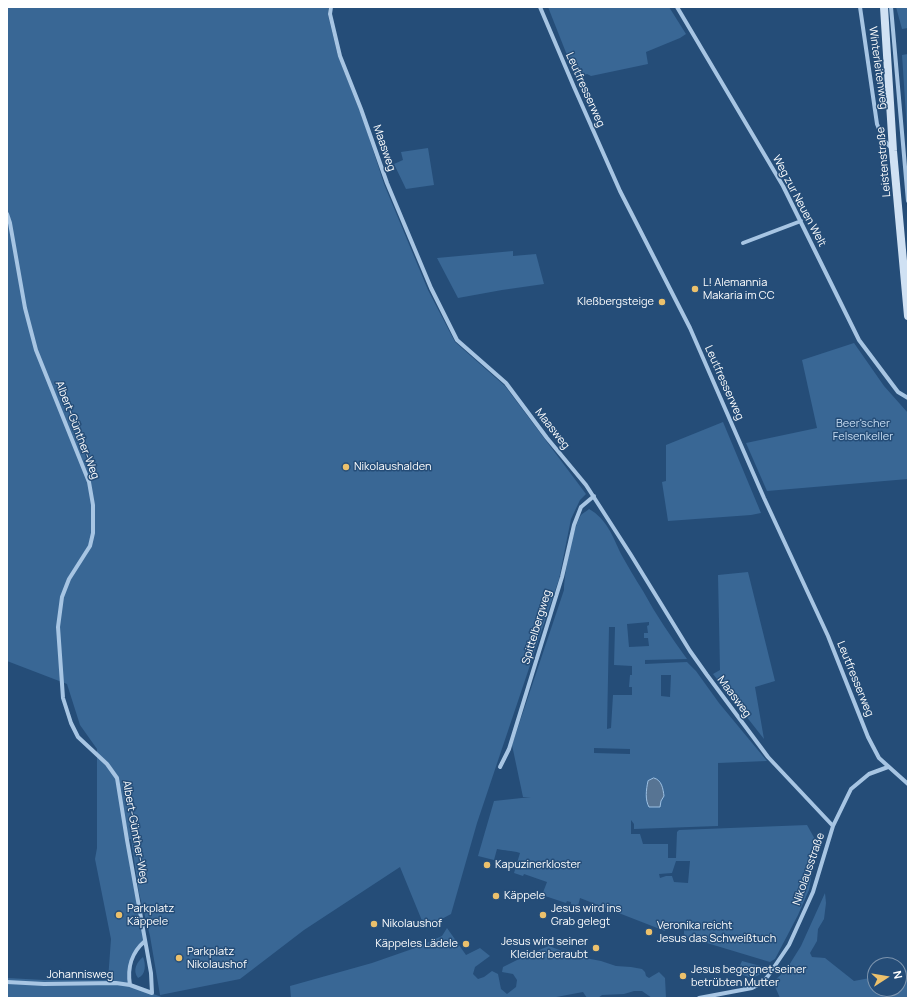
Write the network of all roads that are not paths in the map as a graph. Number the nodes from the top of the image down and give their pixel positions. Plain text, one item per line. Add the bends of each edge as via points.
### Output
1 (331, 7) edge
2 (540, 7) edge
3 (677, 7) edge
4 (860, 7) edge
5 (884, 7) edge
6 (891, 7) edge
7 (893, 151) junction
8 (908, 201) edge
9 (7, 214) edge
10 (801, 221) junction
11 (743, 243) dead end
12 (908, 316) edge
13 (908, 398) edge
14 (594, 496) junction
15 (500, 767) dead end
16 (888, 767) junction
17 (908, 784) edge
18 (832, 826) junction
19 (145, 941) junction
20 (7, 982) edge
21 (130, 986) junction
22 (152, 994) joint
23 (699, 998) edge

1 - 14 street, Maasweg via 330,14 340,56 362,109 387,183 431,288 457,340 506,383
2 - 16 street, Leutfresserweg via 620,191 690,328 828,636 868,737 879,758
3 - 10 street, Weg zur Neuen Welt
4 - 7 street, Winterleitenweg via 877,124 883,139
5 - 7 main road, Leistenstraße
6 - 8 street, Leistenstraße
7 - 12 main road, Leistenstraße
9 - 19 street, Albert-Günther-Weg via 36,350 89,482 93,505 93,533 90,546 69,579 62,597 58,627 63,698 78,737 107,764 117,778
10 - 11 street
10 - 13 street, Weg zur Neuen Welt via 859,340 898,392
14 - 15 street, Spittelbergweg via 581,507 574,525 562,577 509,749
14 - 18 street, Maasweg via 702,669 768,757
16 - 17 street
16 - 18 street, Nikolausstraße via 869,774 851,788
18 - 23 street, Nikolausstraße via 813,892 789,945 775,967 762,983 752,988
19 - 21 street via 136,950 130,963
19 - 22 street, Albert-Günther-Weg
20 - 21 street, Johannisweg via 116,983
21 - 22 street, Johannisweg

